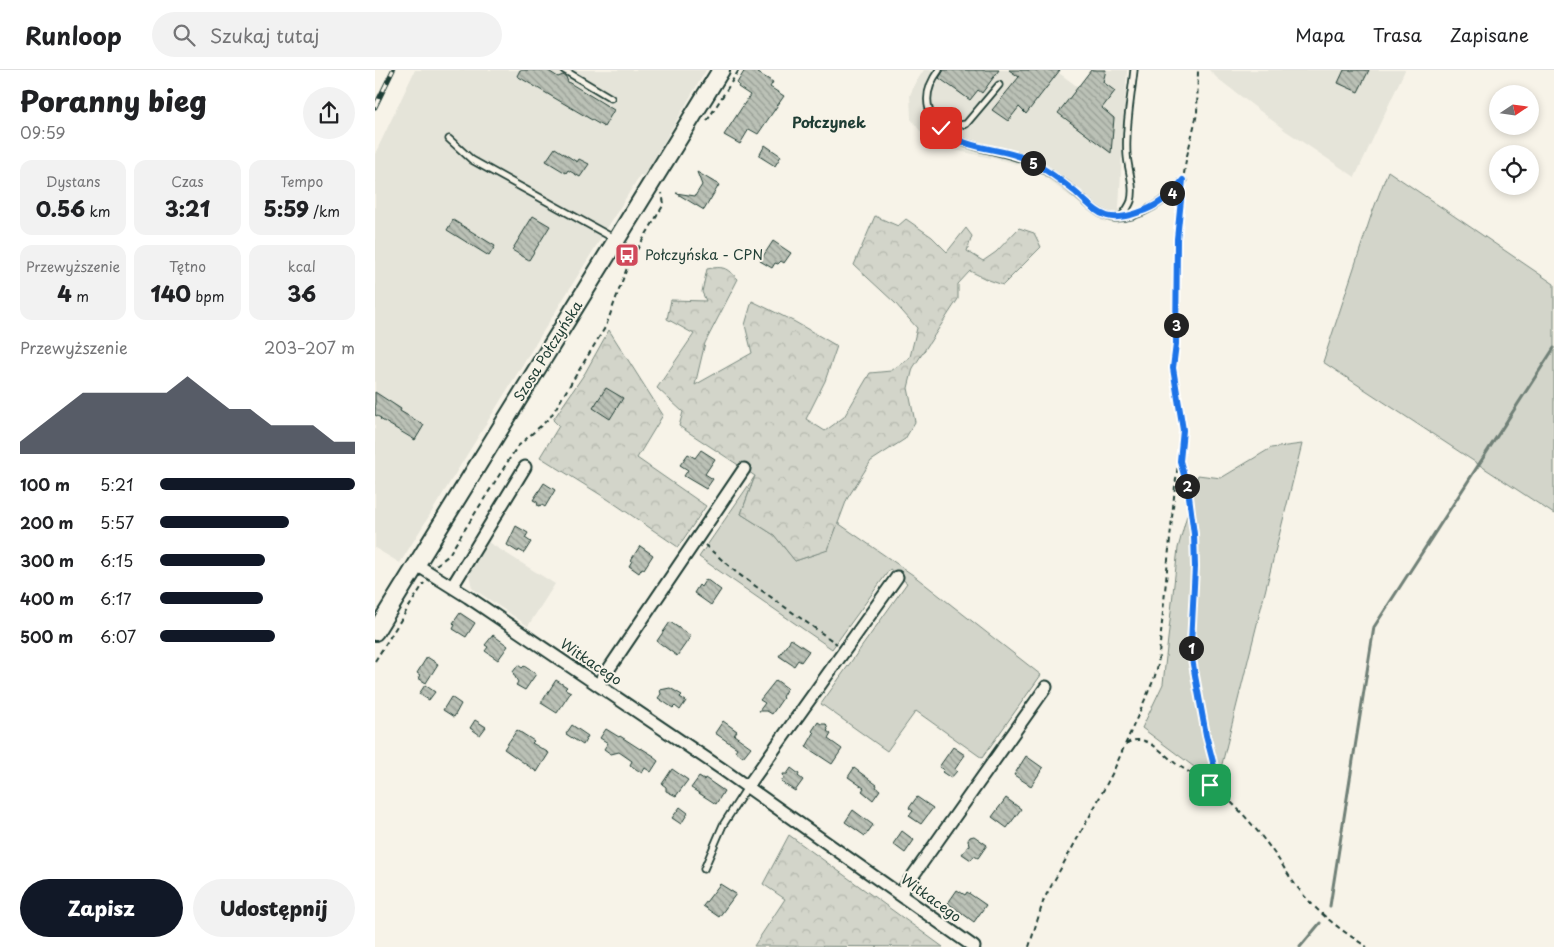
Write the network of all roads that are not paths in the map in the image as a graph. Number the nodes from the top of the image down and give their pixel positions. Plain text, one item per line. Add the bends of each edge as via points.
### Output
1 (565, 70) edge
2 (578, 70) edge
3 (721, 70) edge
4 (939, 70) edge
5 (1134, 70) edge
6 (575, 76) junction
7 (999, 85) dead end
8 (611, 98) dead end
9 (941, 128) junction
10 (449, 139) dead end
11 (1183, 180) road end
12 (1121, 217) junction
13 (617, 240) junction
14 (525, 467) dead end
15 (744, 469) dead end
16 (423, 569) junction
17 (897, 577) dead end
18 (452, 587) junction
19 (375, 632) edge
20 (598, 685) junction
21 (1046, 687) dead end
22 (748, 786) junction
23 (704, 869) dead end
24 (900, 894) junction
25 (974, 947) edge

1 - 6 lane
2 - 6 lane
3 - 13 main road, Szosa Połczyńska
4 - 9 lane via 930,84 928,105 933,119
5 - 12 lane via 1127,135 1131,200
6 - 8 lane
7 - 9 lane via 966,124
9 - 12 lane via 954,139 1024,158 1064,183 1105,216
10 - 13 lane via 472,160
11 - 12 lane via 1162,201 1144,211
13 - 16 main road, Szosa Połczyńska
14 - 18 street
15 - 20 street
16 - 18 street, Witkacego
16 - 19 main road, Szosa Połczyńska
17 - 22 street
18 - 20 street, Witkacego
20 - 22 street, Witkacego
21 - 24 street
22 - 23 lane via 723,825
22 - 24 street, Witkacego
24 - 25 street, Witkacego

